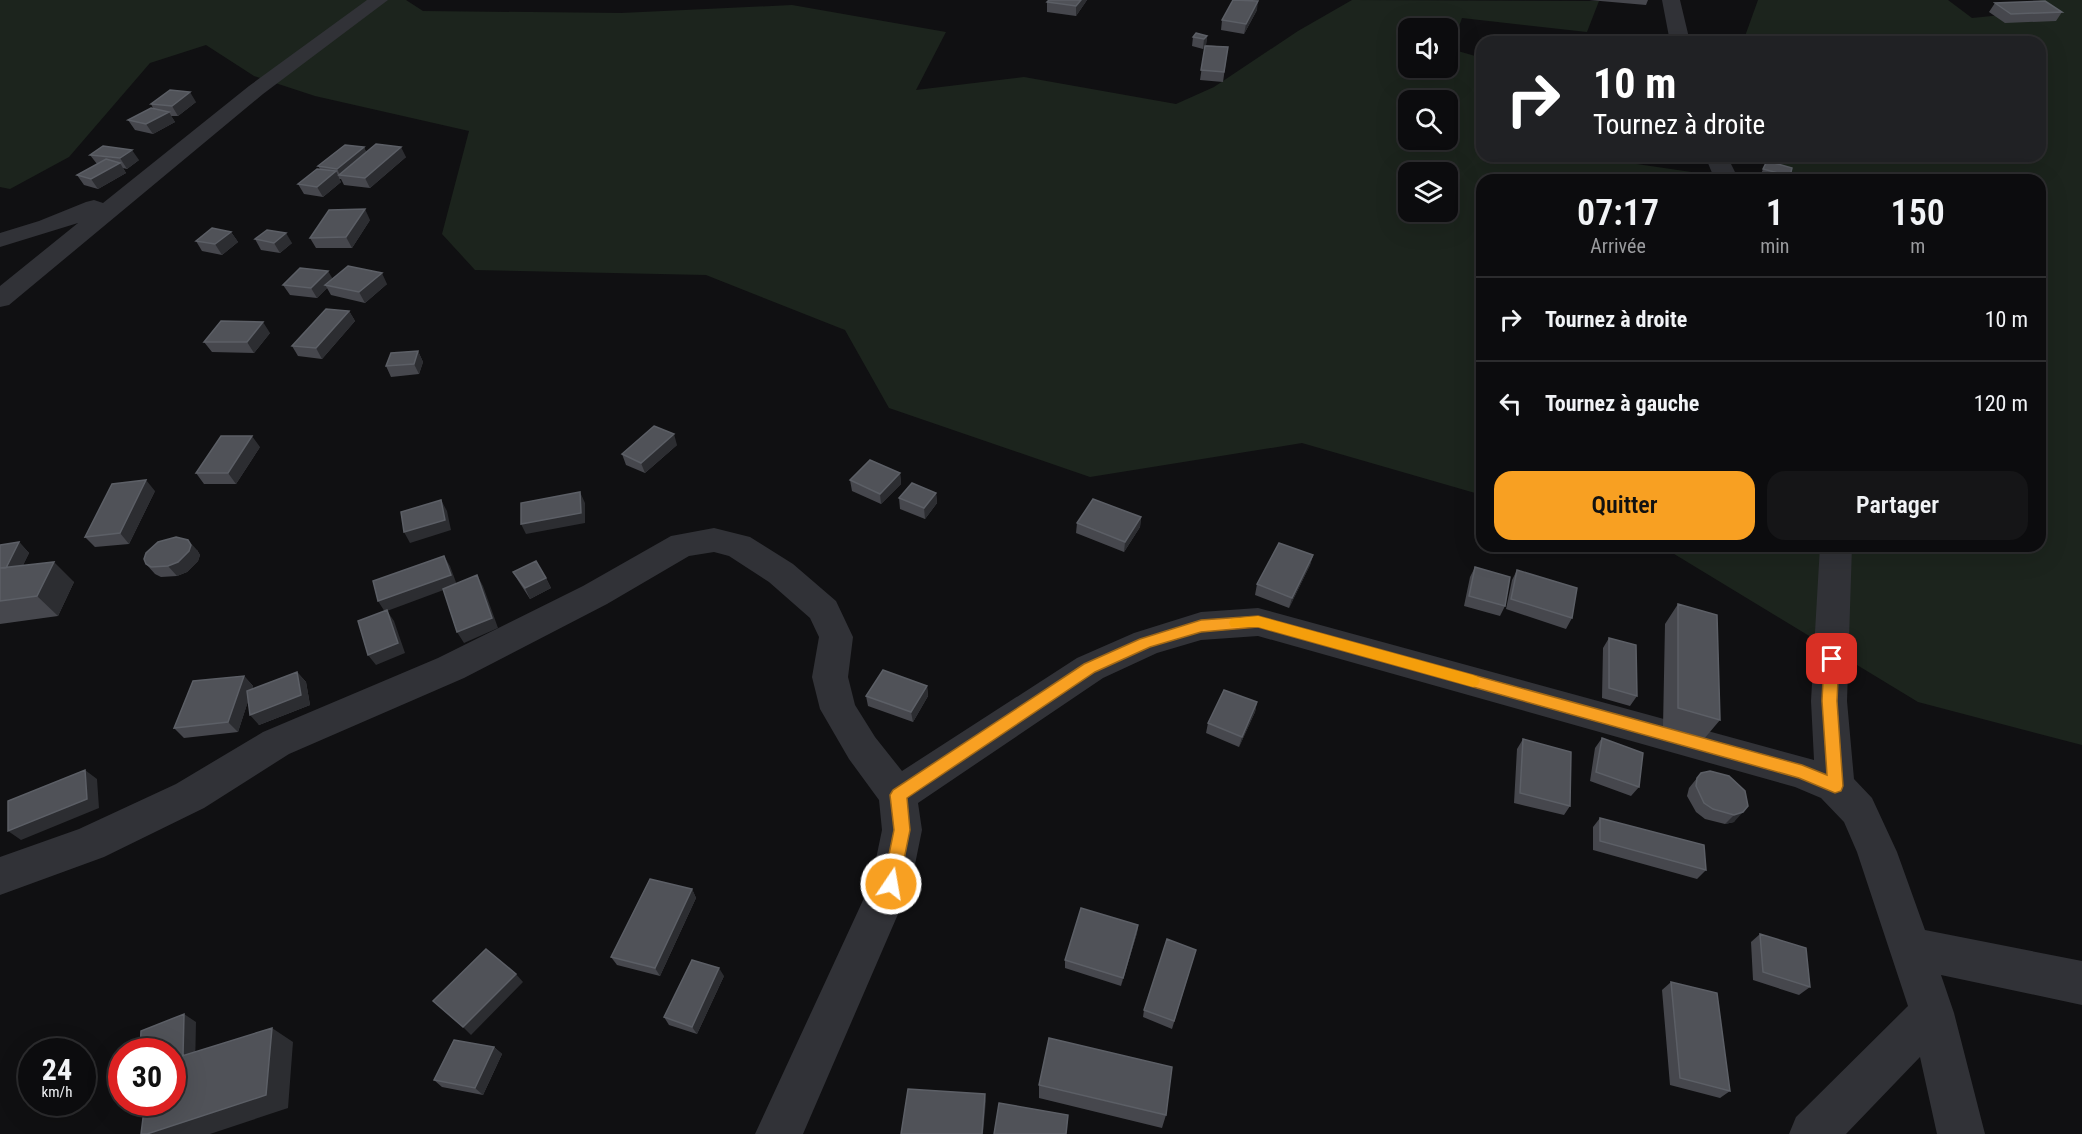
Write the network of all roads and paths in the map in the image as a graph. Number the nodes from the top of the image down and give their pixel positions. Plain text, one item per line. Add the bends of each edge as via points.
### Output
1 (379, 0) edge
2 (1671, 0) edge
3 (1679, 36) edge
4 (144, 182) junction
5 (0, 240) edge
6 (0, 299) edge
7 (1836, 552) edge
8 (1835, 786) junction
9 (898, 795) junction
10 (0, 876) edge
11 (1909, 948) junction
12 (2082, 983) edge
13 (1932, 1013) junction
14 (779, 1134) edge
15 (1813, 1134) edge
16 (1961, 1134) edge

1 - 4 street via 256,90
2 - 3 street
4 - 5 street via 69,219
4 - 6 street
7 - 8 street via 1829,701
8 - 9 street via 1790,768 1258,622 1201,626 1146,643 1090,668
8 - 11 street via 1858,810 1877,852
9 - 10 street via 838,709 830,677 836,636 824,610 782,573 739,546 714,540 682,545 595,595 451,668 276,743 190,796 90,844
9 - 14 street via 902,830 891,884
11 - 12 street
11 - 13 street
13 - 15 street
13 - 16 street

